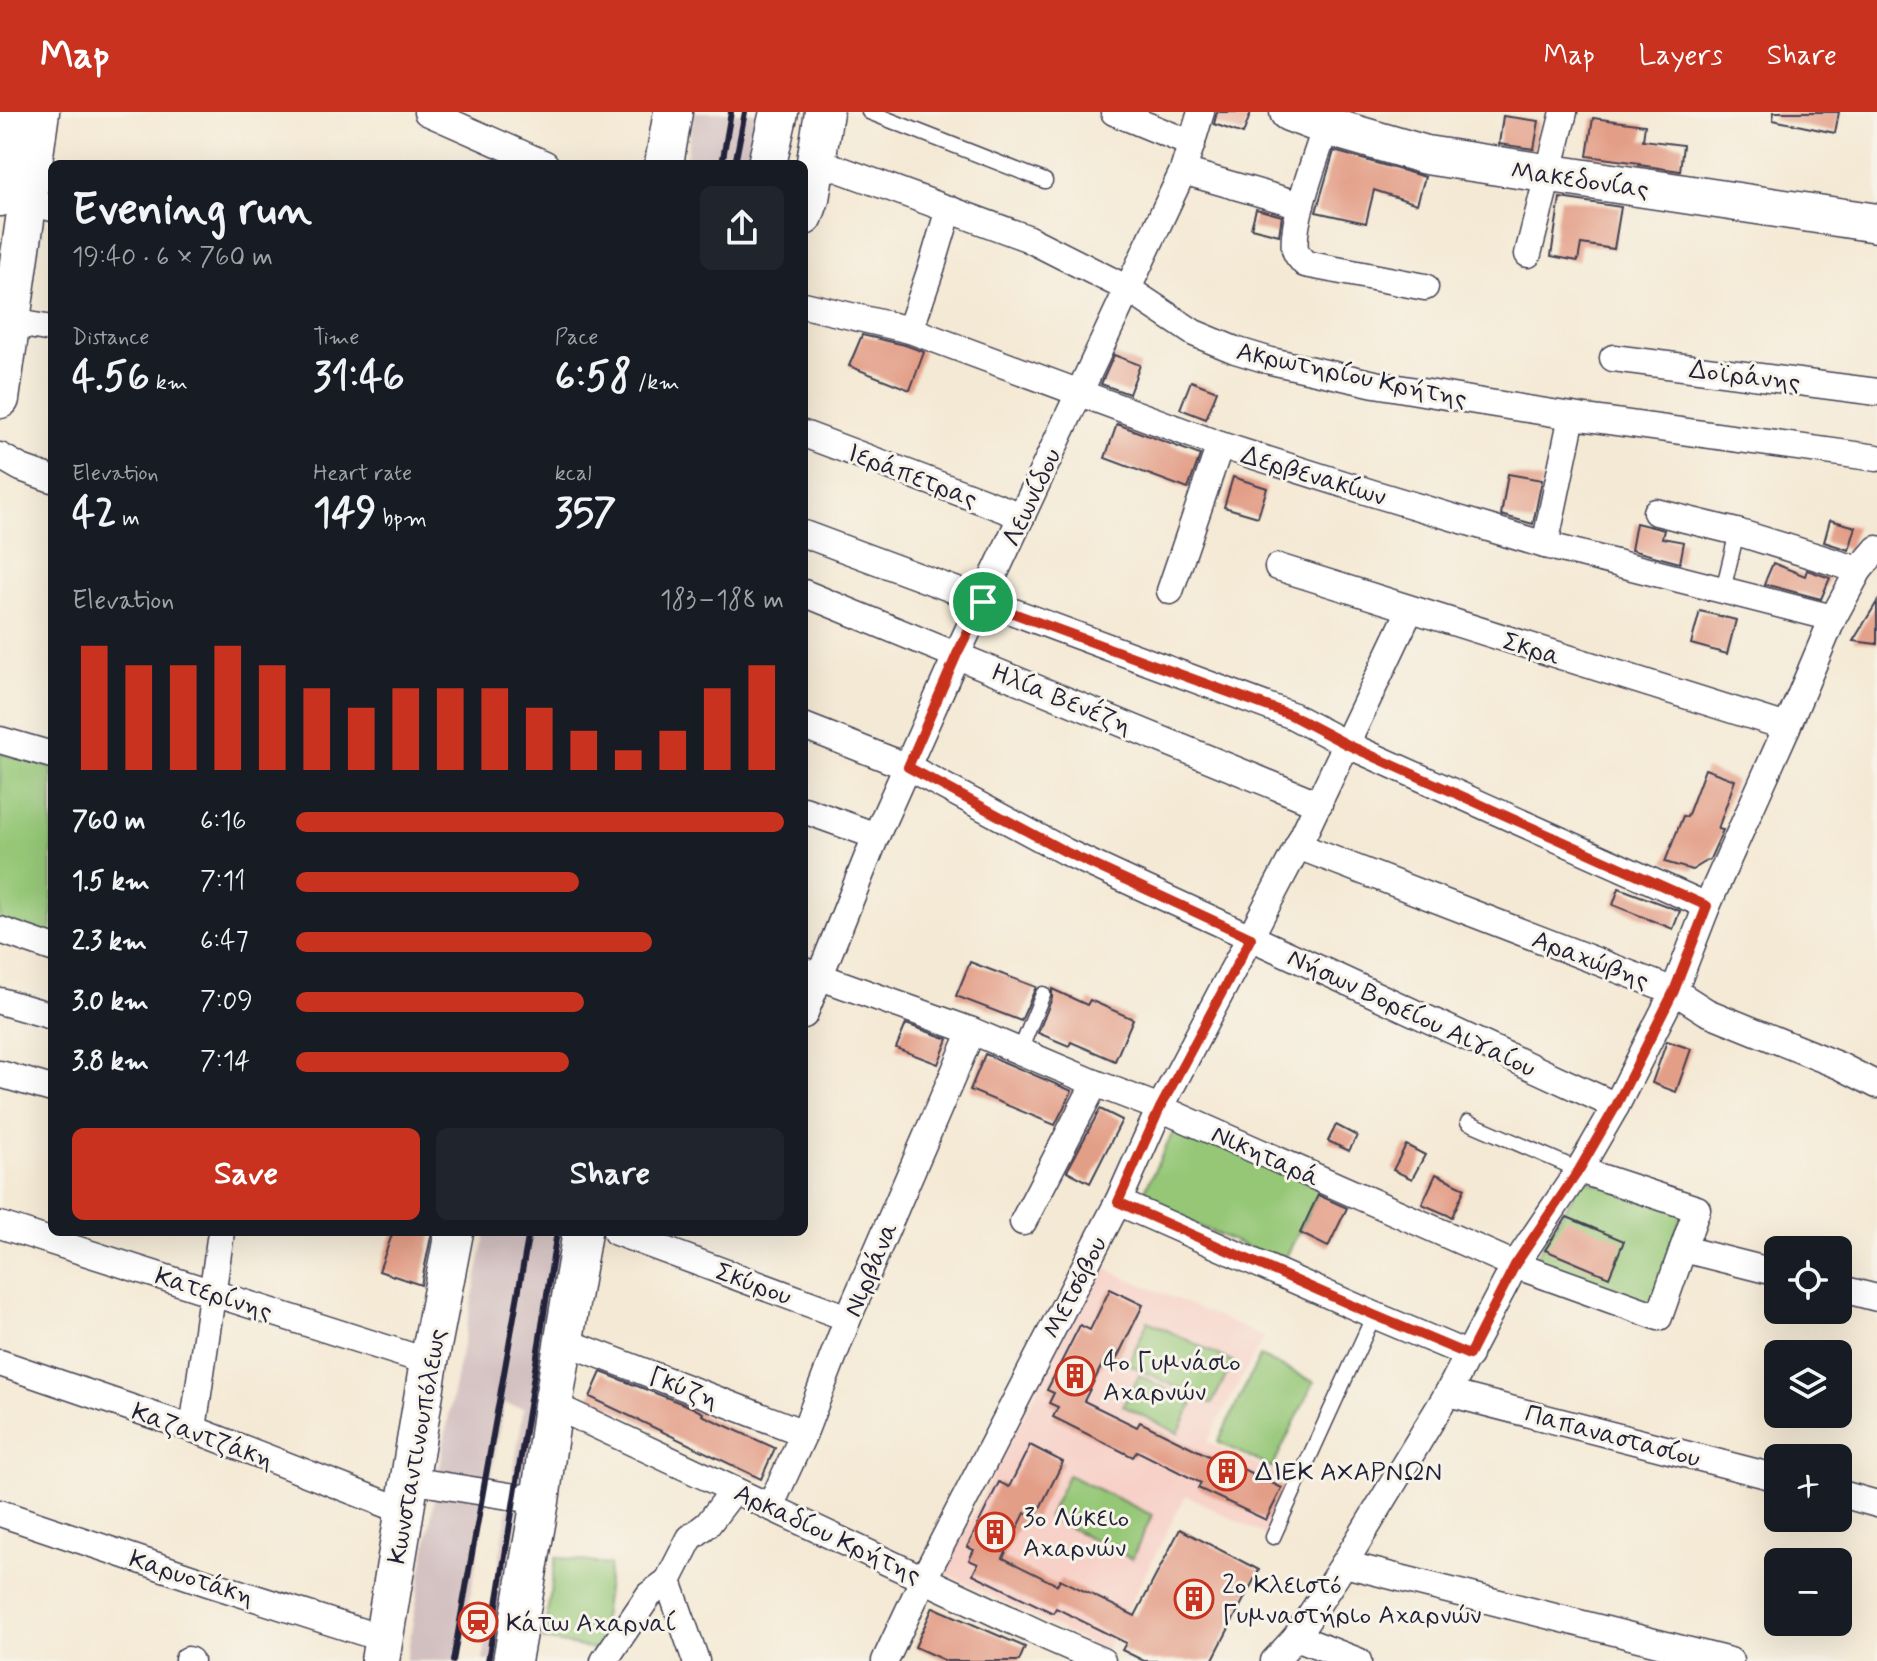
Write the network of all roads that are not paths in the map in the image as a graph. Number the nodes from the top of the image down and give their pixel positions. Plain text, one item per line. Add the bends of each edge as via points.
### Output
1 (13, 112) edge
2 (40, 112) edge
3 (427, 112) edge
4 (673, 112) edge
5 (779, 112) edge
6 (824, 112) edge
7 (869, 112) edge
8 (1114, 112) edge
9 (1201, 112) edge
10 (1289, 112) edge
11 (1564, 112) edge
12 (1326, 126) junction
13 (1192, 144) junction
14 (536, 160) edge
15 (665, 160) edge
16 (768, 160) edge
17 (817, 161) junction
18 (1183, 171) junction
19 (1548, 174) junction
20 (1045, 181) dead end
21 (16, 199) edge
22 (808, 205) edge
23 (1301, 205) junction
24 (949, 209) junction
25 (1877, 223) edge
26 (1528, 254) dead end
27 (1425, 287) dead end
28 (1128, 289) junction
29 (808, 306) edge
30 (11, 322) junction
31 (48, 328) edge
32 (910, 330) junction
33 (1613, 358) dead end
34 (1079, 392) junction
35 (1877, 392) edge
36 (0, 399) edge
37 (1572, 416) junction
38 (808, 436) edge
39 (1220, 445) junction
40 (1877, 454) edge
41 (0, 456) edge
42 (48, 478) edge
43 (1656, 512) dead end
44 (1022, 516) junction
45 (1737, 532) junction
46 (808, 536) edge
47 (1545, 545) junction
48 (1877, 549) edge
49 (1278, 567) dead end
50 (1859, 570) junction
51 (1723, 590) junction
52 (1170, 591) dead end
53 (808, 595) edge
54 (983, 602) junction
55 (1410, 610) junction
56 (1833, 618) junction
57 (957, 654) junction
58 (1787, 727) junction
59 (808, 728) edge
60 (0, 740) edge
61 (1348, 745) junction
62 (48, 754) edge
63 (908, 767) junction
64 (1319, 804) junction
65 (808, 811) edge
66 (876, 836) junction
67 (1298, 846) junction
68 (1707, 906) junction
69 (0, 930) edge
70 (1251, 938) junction
71 (48, 947) edge
72 (811, 974) edge
73 (1674, 991) junction
74 (1043, 994) dead end
75 (0, 1001) edge
76 (48, 1015) edge
77 (972, 1031) junction
78 (1020, 1051) junction
79 (0, 1074) edge
80 (1095, 1083) junction
81 (1877, 1085) edge
82 (48, 1088) edge
83 (1616, 1106) junction
84 (1160, 1108) junction
85 (1468, 1122) dead end
86 (1579, 1170) junction
87 (1118, 1202) junction
88 (1023, 1222) dead end
89 (0, 1225) edge
90 (220, 1236) edge
91 (453, 1236) edge
92 (581, 1236) edge
93 (627, 1236) edge
94 (1683, 1249) junction
95 (1515, 1265) junction
96 (1764, 1269) edge
97 (212, 1292) junction
98 (1852, 1292) edge
99 (1877, 1298) edge
100 (1374, 1315) junction
101 (848, 1318) junction
102 (564, 1341) junction
103 (1469, 1355) junction
104 (429, 1362) junction
105 (0, 1363) edge
106 (1448, 1393) junction
107 (553, 1405) junction
108 (193, 1429) junction
109 (804, 1433) junction
110 (1764, 1474) edge
111 (734, 1490) junction
112 (406, 1496) junction
113 (1852, 1497) edge
114 (540, 1501) junction
115 (1877, 1504) edge
116 (770, 1507) junction
117 (0, 1513) edge
118 (1273, 1537) dead end
119 (1344, 1564) junction
120 (924, 1578) junction
121 (668, 1581) junction
122 (1296, 1637) junction
123 (382, 1650) edge
124 (512, 1661) edge
125 (604, 1661) edge
126 (696, 1661) edge
127 (885, 1661) edge
128 (1102, 1661) edge
129 (1274, 1661) edge
130 (1358, 1661) edge
131 (1730, 1661) edge

1 - 21 street
2 - 21 street
3 - 14 street
4 - 15 street
5 - 16 street
6 - 17 street
7 - 20 lane
8 - 13 street
9 - 13 street, Λεωνίδου
10 - 12 street, Μακεδονίας
11 - 19 street
12 - 19 street, Μακεδονίας via 1426,155
12 - 23 street
13 - 18 street, Λεωνίδου
17 - 22 street
17 - 24 street, Ακρωτηρίου Κρήτης
18 - 23 street
18 - 28 street, Λεωνίδου
19 - 25 street, Μακεδονίας
19 - 26 street
21 - 30 street
23 - 27 street via 1295,253 1305,264
24 - 28 street, Ακρωτηρίου Κρήτης via 1027,238
24 - 32 street
28 - 34 street, Λεωνίδου
28 - 37 street, Ακρωτηρίου Κρήτης via 1194,333 1271,361
29 - 32 street, Δερβενακίων
30 - 31 street
30 - 36 street
32 - 34 street, Δερβενακίων
33 - 35 street, Δοϊράνης
34 - 39 street, Δερβενακίων
34 - 44 street, Λεωνίδου
37 - 40 street, Ακρωτηρίου Κρήτης
37 - 47 street
38 - 44 street, Ιεράπετρας
39 - 47 street, Δερβενακίων
39 - 52 street
41 - 42 street
43 - 45 street
44 - 54 street, Λεωνίδου
45 - 50 street
45 - 51 lane
46 - 54 street
47 - 51 street, Δερβενακίων
48 - 50 street
49 - 55 street, Σκρα
50 - 56 street
51 - 56 street, Δερβενακίων
53 - 57 street, Ηλία Βενέζη
54 - 57 street, Λεωνίδου
54 - 61 street via 1291,715
55 - 58 street, Σκρα
55 - 61 street, Μετσόβου
56 - 58 street
57 - 63 street, Λεωνίδου
57 - 64 street, Ηλία Βενέζη
58 - 68 street
59 - 63 street, Νήσων Βορείου Αιγαίου
60 - 62 street
61 - 64 street, Μετσόβου
61 - 68 street
63 - 66 street, Λεωνίδου
63 - 70 street, Νήσων Βορείου Αιγαίου via 1066,852
64 - 67 street, Μετσόβου
65 - 66 street
66 - 72 street, Λεωνίδου
67 - 70 street, Μετσόβου
67 - 73 street, Αραχώβης
68 - 73 street
69 - 71 street
70 - 83 street, Νήσων Βορείου Αιγαίου
70 - 84 street, Μετσόβου
72 - 77 street, Νικηταρά
73 - 81 street, Αραχώβης via 1707,1012
73 - 83 street
74 - 78 lane
75 - 76 street
77 - 78 street, Νικηταρά
77 - 101 street, Νιρβάνα
78 - 80 street, Νικηταρά
79 - 82 street
80 - 84 street, Νικηταρά
80 - 88 street
83 - 86 street
84 - 87 street, Μετσόβου
84 - 95 street, Νικηταρά
85 - 86 lane
86 - 94 street, Νικηταρά via 1697,1209
86 - 95 street
87 - 100 street
87 - 120 street, Μετσόβου
89 - 97 street, Κατερίνης
90 - 97 street
91 - 104 street, Κωνσταντινουπόλεως
92 - 102 street
93 - 101 street, Σκύρου
94 - 95 street, Νικηταρά via 1659,1317
94 - 96 street
95 - 103 street
97 - 104 street, Κατερίνης
97 - 108 street
98 - 99 street
100 - 103 street
100 - 118 lane
101 - 109 street, Νιρβάνα
102 - 107 street
102 - 109 street, Γκύζη
103 - 106 street
104 - 112 street, Κωνσταντινουπόλεως
105 - 108 street, Καζαντζάκη
106 - 110 street, Παπαναστασίου
106 - 119 street
107 - 111 street, Αρκαδίου Κρήτης
107 - 114 street
108 - 112 street, Καζαντζάκη
109 - 116 street, Νιρβάνα
111 - 116 street, Αρκαδίου Κρήτης
111 - 121 street via 690,1538
112 - 114 street, Καζαντζάκη
112 - 123 street, Κωνσταντινουπόλεως
113 - 115 street
114 - 124 street
116 - 120 street, Αρκαδίου Κρήτης
117 - 123 street, Καρυοτάκη via 208,1583
119 - 122 street
119 - 131 street
120 - 127 street, Μετσόβου
120 - 128 street, Αρκαδίου Κρήτης
121 - 125 street via 649,1595
121 - 126 street
122 - 129 street
122 - 130 street

